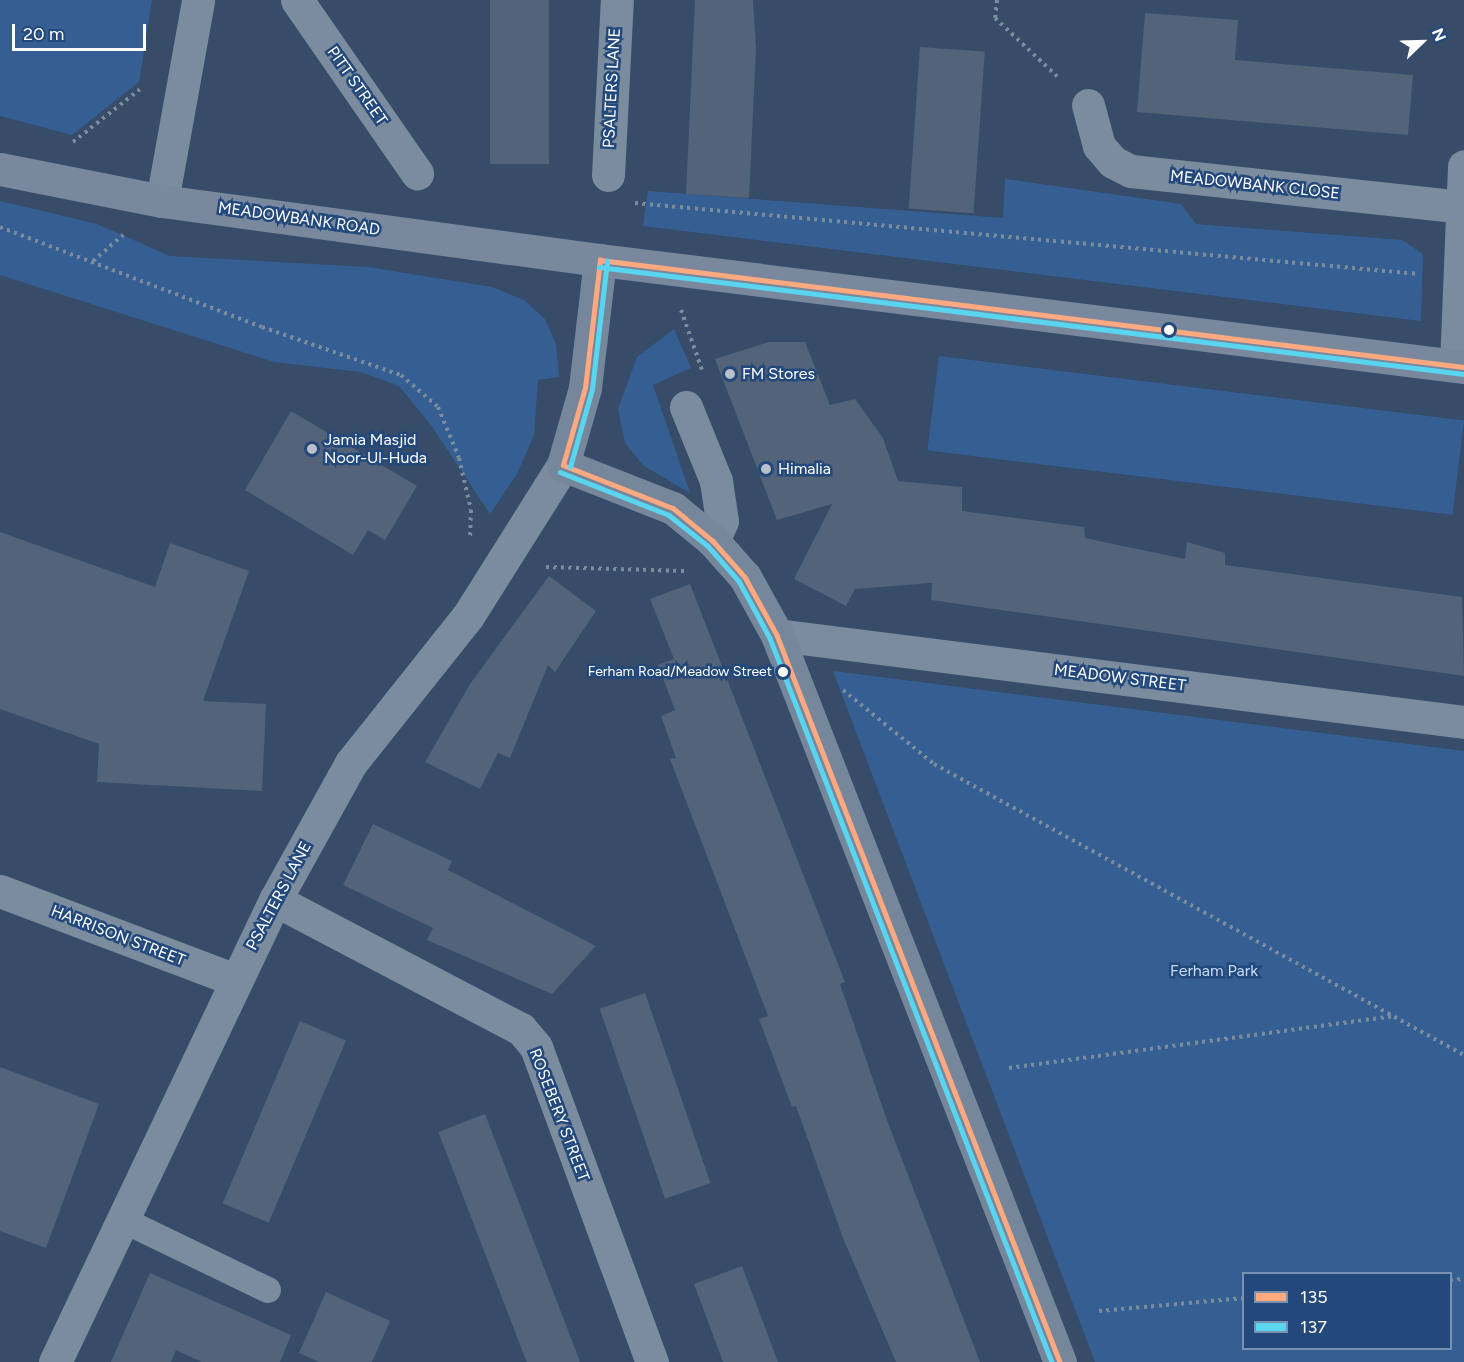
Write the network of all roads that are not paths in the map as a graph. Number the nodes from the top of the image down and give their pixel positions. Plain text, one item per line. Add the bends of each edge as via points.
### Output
1 (198, 0) edge
2 (297, 0) edge
3 (617, 0) edge
4 (1088, 105) road end
5 (1464, 166) edge
6 (15, 173) edge
7 (417, 173) dead end
8 (608, 175) dead end
9 (162, 201) junction
10 (1462, 207) junction
11 (600, 260) junction
12 (1460, 366) edge
13 (686, 406) road end
14 (563, 465) junction
15 (713, 541) junction
16 (777, 635) junction
17 (1464, 722) edge
18 (0, 891) edge
19 (275, 900) junction
20 (236, 980) junction
21 (123, 1220) junction
22 (268, 1290) dead end
23 (55, 1362) edge
24 (652, 1362) edge
25 (1060, 1362) edge

1 - 9 street
2 - 7 street, PITT STREET
3 - 8 street, PSALTERS LANE
4 - 10 street, MEADOWBANK CLOSE via 1099,146 1113,162 1131,171
5 - 10 street
6 - 9 main road, MEADOWBANK ROAD
9 - 11 main road, MEADOWBANK ROAD
10 - 12 street
11 - 12 main road, MEADOWBANK ROAD
11 - 14 street via 585,388
13 - 15 street via 716,481 722,521
14 - 15 street via 673,508
14 - 19 street, PSALTERS LANE via 468,616 351,763
15 - 16 street via 745,577
16 - 17 street, MEADOW STREET
16 - 25 street
18 - 20 street, HARRISON STREET
19 - 20 street, PSALTERS LANE
19 - 24 street, ROSEBERY STREET via 521,1029 536,1047
20 - 21 street, PSALTERS LANE
21 - 22 lane
21 - 23 street, PSALTERS LANE

